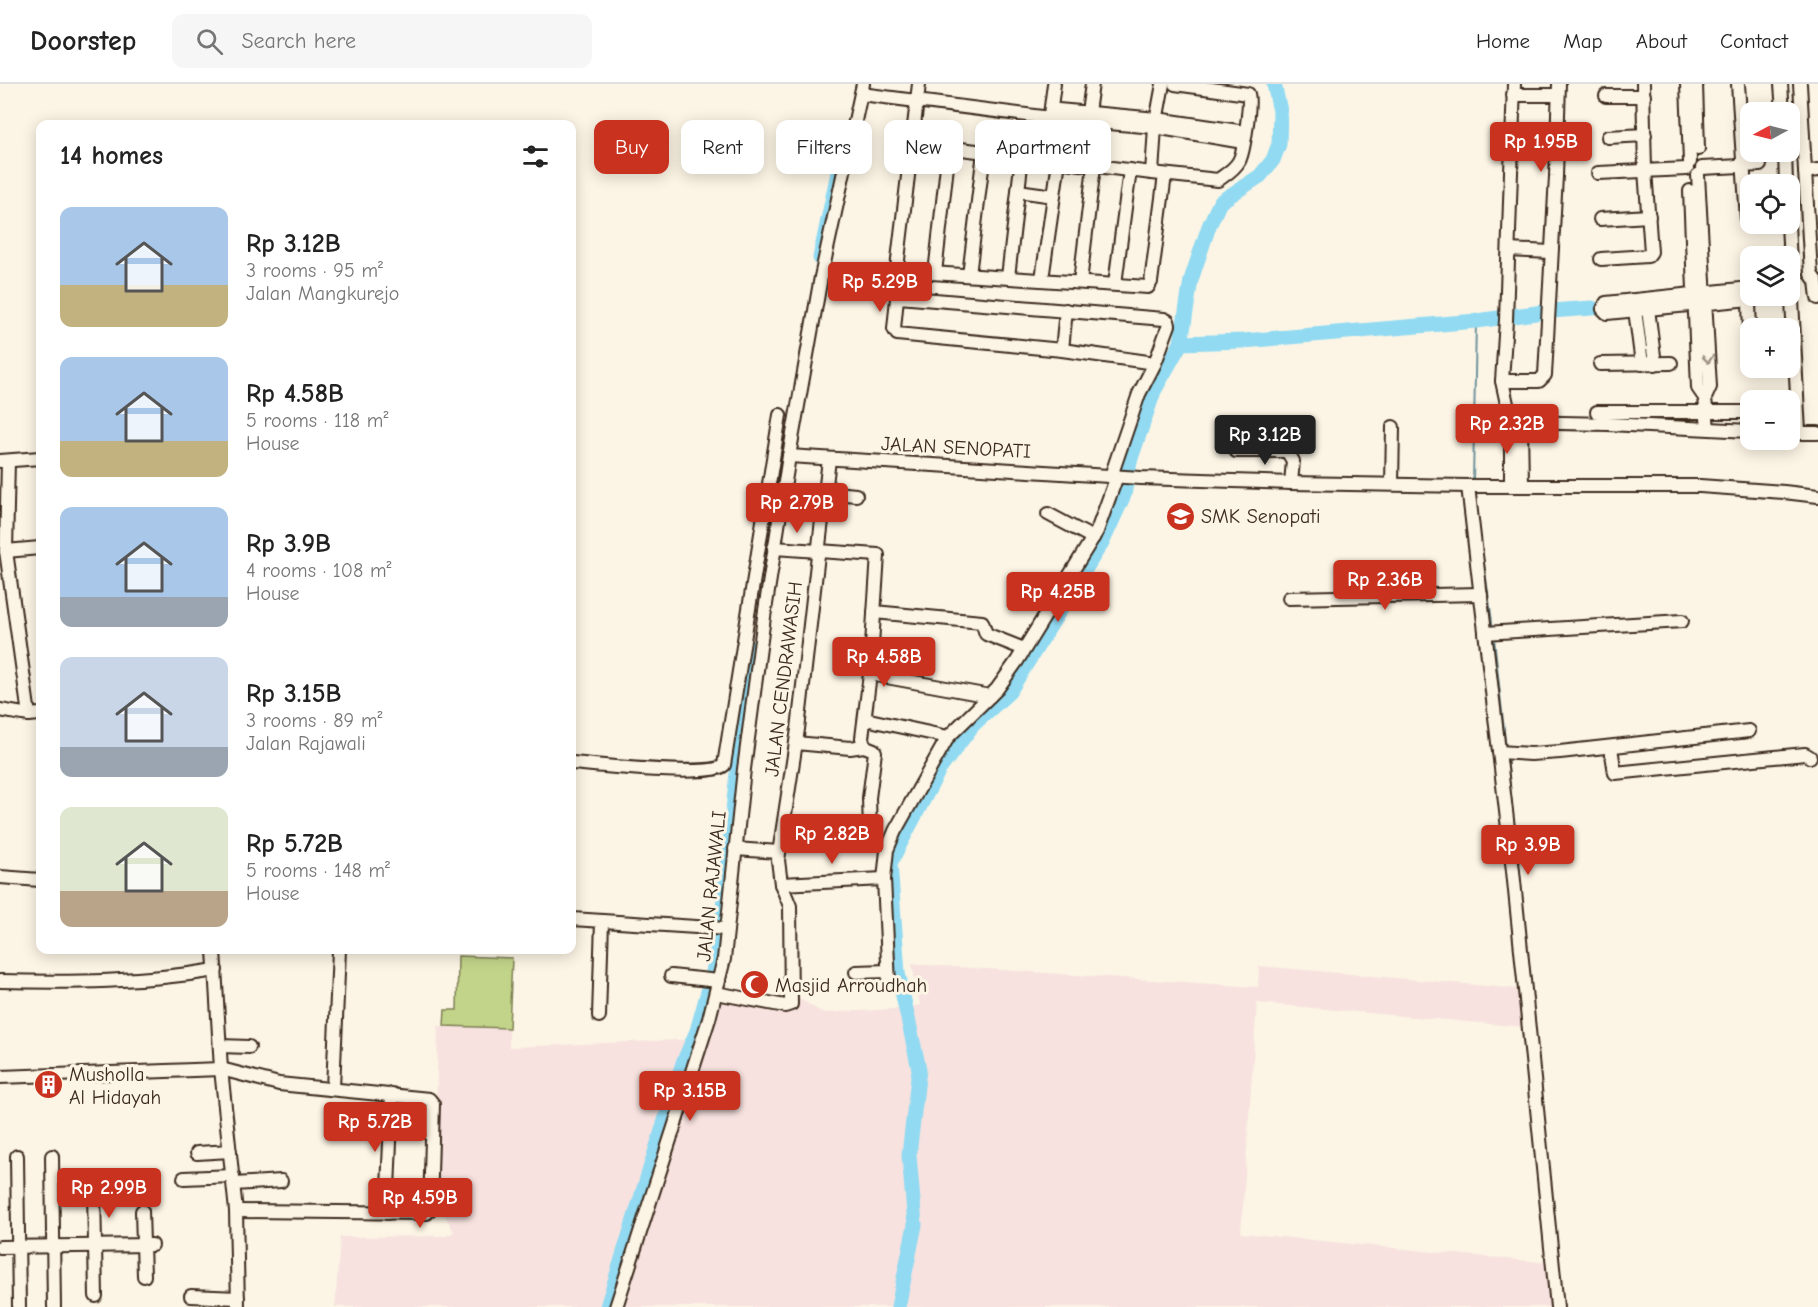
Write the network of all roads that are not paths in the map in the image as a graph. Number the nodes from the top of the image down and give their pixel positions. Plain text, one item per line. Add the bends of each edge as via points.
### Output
1 (1054, 84) edge
2 (1092, 84) edge
3 (1163, 84) edge
4 (1175, 84) edge
5 (1687, 84) edge
6 (1696, 84) edge
7 (1738, 84) edge
8 (1781, 84) edge
9 (1800, 84) edge
10 (1198, 85) edge
11 (862, 88) edge
12 (1513, 90) edge
13 (1558, 90) edge
14 (1644, 90) edge
15 (917, 93) edge
16 (1606, 96) dead end
17 (1782, 102) edge
18 (1088, 112) junction
19 (1050, 114) junction
20 (915, 120) edge
21 (1049, 120) edge
22 (1156, 123) junction
23 (1645, 135) junction
24 (1244, 137) junction
25 (1608, 137) dead end
26 (1760, 165) dead end
27 (1743, 166) junction
28 (1111, 168) edge
29 (1694, 168) junction
30 (1130, 170) junction
31 (1645, 170) junction
32 (1818, 170) edge
33 (1805, 172) junction
34 (1152, 173) junction
35 (1598, 173) dead end
36 (909, 174) edge
37 (946, 174) edge
38 (981, 174) edge
39 (1020, 174) edge
40 (1057, 174) edge
41 (1093, 174) edge
42 (1744, 174) edge
43 (1165, 175) junction
44 (1018, 191) junction
45 (1054, 196) junction
46 (1649, 216) junction
47 (1600, 219) dead end
48 (1788, 234) edge
49 (1509, 250) junction
50 (1551, 252) junction
51 (1601, 259) dead end
52 (935, 273) junction
53 (969, 275) junction
54 (1008, 277) junction
55 (1042, 279) junction
56 (1080, 282) junction
57 (1115, 284) junction
58 (1740, 295) edge
59 (1699, 298) junction
60 (1818, 298) edge
61 (1648, 309) junction
62 (1066, 310) junction
63 (1635, 310) junction
64 (1062, 350) junction
65 (1155, 363) junction
66 (1671, 363) dead end
67 (1600, 364) dead end
68 (1648, 364) junction
69 (1502, 381) junction
70 (1793, 390) edge
71 (1597, 412) dead end
72 (1706, 412) junction
73 (1740, 412) edge
74 (780, 415) dead end
75 (1516, 423) junction
76 (1394, 427) dead end
77 (1708, 428) junction
78 (1740, 430) edge
79 (1800, 433) edge
80 (1818, 433) edge
81 (1236, 451) dead end
82 (789, 456) junction
83 (36, 458) edge
84 (829, 459) junction
85 (4, 461) edge
86 (1116, 476) junction
87 (1291, 483) junction
88 (1392, 484) junction
89 (1474, 486) junction
90 (1517, 486) junction
91 (825, 492) junction
92 (856, 495) dead end
93 (1818, 496) edge
94 (1048, 514) dead end
95 (1093, 538) junction
96 (36, 548) edge
97 (774, 548) junction
98 (6, 550) junction
99 (818, 550) junction
100 (1481, 594) junction
101 (1288, 598) dead end
102 (874, 612) junction
103 (1682, 621) dead end
104 (1490, 633) junction
105 (1024, 649) junction
106 (870, 674) junction
107 (990, 696) junction
108 (0, 710) edge
109 (35, 715) edge
110 (865, 720) junction
111 (1749, 731) dead end
112 (948, 737) junction
113 (796, 743) junction
114 (864, 746) junction
115 (1611, 748) junction
116 (1503, 752) junction
117 (1810, 757) dead end
118 (576, 763) edge
119 (870, 830) dead end
120 (735, 849) junction
121 (779, 852) junction
122 (0, 877) edge
123 (884, 879) junction
124 (36, 880) edge
125 (781, 884) junction
126 (576, 919) edge
127 (602, 921) junction
128 (719, 928) junction
129 (214, 954) edge
130 (339, 954) edge
131 (216, 970) junction
132 (888, 971) junction
133 (856, 972) dead end
134 (671, 975) dead end
135 (0, 981) edge
136 (713, 983) junction
137 (889, 984) dead end
138 (599, 1016) dead end
139 (220, 1046) junction
140 (249, 1047) dead end
141 (221, 1068) junction
142 (0, 1077) edge
143 (333, 1089) junction
144 (392, 1094) junction
145 (230, 1151) junction
146 (197, 1153) dead end
147 (17, 1156) dead end
148 (52, 1156) dead end
149 (184, 1178) dead end
150 (233, 1180) junction
151 (281, 1181) dead end
152 (94, 1192) dead end
153 (142, 1211) dead end
154 (236, 1211) junction
155 (387, 1213) junction
156 (148, 1245) junction
157 (53, 1246) junction
158 (95, 1246) junction
159 (0, 1247) edge
160 (18, 1247) junction
161 (144, 1276) dead end
162 (96, 1296) dead end
163 (191, 1296) dead end
164 (238, 1302) edge
165 (19, 1307) edge
166 (54, 1307) edge
167 (616, 1307) edge
168 (1557, 1307) edge

1 - 19 street
2 - 18 street
3 - 22 street
4 - 10 street
5 - 29 street
6 - 29 street
7 - 27 street
8 - 17 street
9 - 33 street
10 - 24 street via 1248,94
11 - 15 street
11 - 82 street, JALAN RAJAWALI via 821,277
12 - 13 street
12 - 49 street
13 - 50 street
14 - 16 street
14 - 23 street
15 - 19 street
15 - 20 street
18 - 19 street
18 - 22 street
19 - 21 street
19 - 22 street
22 - 24 street
22 - 34 street
23 - 25 street
23 - 31 street
24 - 43 street via 1240,160 1218,180
26 - 27 street
27 - 29 street
27 - 42 street
28 - 30 street
29 - 31 street
29 - 59 street
30 - 34 street
30 - 57 street
31 - 35 street
31 - 46 street
32 - 33 street
33 - 60 street via 1811,274
34 - 43 street
36 - 52 street via 897,268
37 - 52 street
38 - 53 street
39 - 44 street
40 - 45 street
41 - 56 street
43 - 57 street via 1150,285
44 - 45 street
44 - 54 street
45 - 55 street
46 - 47 street
46 - 51 street via 1650,255
48 - 70 street
49 - 50 street
49 - 69 street
50 - 69 street via 1544,377 1539,381
52 - 53 street
53 - 54 street
54 - 55 street
55 - 56 street
56 - 57 street
58 - 59 street
59 - 61 street
59 - 63 street via 1606,303 1603,307 1607,313
59 - 72 street via 1710,387 1705,398
61 - 63 street
61 - 68 street
62 - 64 street
62 - 64 street via 897,298 897,334
62 - 65 street via 1166,319 1169,325
63 - 68 street
64 - 65 street
65 - 86 street via 1139,394
66 - 68 street
67 - 68 street
69 - 75 street
71 - 72 street
72 - 73 street
72 - 77 street
74 - 118 street via 724,765 718,770 680,771
75 - 77 street
75 - 90 street
76 - 88 street
77 - 78 street
79 - 80 street
81 - 87 street via 1287,451 1293,461
82 - 84 street, JALAN SENOPATI
82 - 97 street, JALAN RAJAWALI
83 - 85 street
84 - 86 street, JALAN SENOPATI
84 - 91 street, JALAN CENDRAWASIH
85 - 98 street
86 - 87 street, JALAN SENOPATI
86 - 95 street
87 - 88 street, JALAN SENOPATI
88 - 89 street, JALAN SENOPATI
89 - 90 street, JALAN SENOPATI
89 - 100 street
90 - 93 street, JALAN SENOPATI via 1719,488
91 - 92 street
91 - 99 street, JALAN CENDRAWASIH
94 - 95 street
95 - 105 street
96 - 98 street
97 - 99 street
97 - 120 street, JALAN RAJAWALI
98 - 109 street
99 - 102 street via 879,557
99 - 113 street, JALAN CENDRAWASIH
100 - 101 street
100 - 104 street
102 - 105 street via 982,622 986,634
102 - 106 street
103 - 104 street
104 - 116 street
105 - 107 street
106 - 107 street
106 - 110 street
107 - 112 street
108 - 109 street
110 - 112 street
110 - 114 street
111 - 115 street
112 - 123 street via 895,831
113 - 114 street
113 - 121 street, JALAN CENDRAWASIH
114 - 119 street via 875,752 869,798
115 - 116 street via 1531,754
115 - 117 street via 1615,773 1805,754
116 - 168 street
120 - 121 street
120 - 128 street, JALAN RAJAWALI
121 - 125 street, JALAN CENDRAWASIH
122 - 124 street
123 - 125 street
123 - 132 street
125 - 136 street, JALAN CENDRAWASIH via 790,906 790,1006
126 - 127 street
127 - 128 street
127 - 138 street
128 - 136 street, JALAN RAJAWALI
129 - 131 street
130 - 143 street
131 - 135 street via 107,982
131 - 139 street
132 - 133 street
132 - 137 street
134 - 136 street
136 - 167 street, JALAN RAJAWALI
139 - 140 street
139 - 141 street
141 - 142 street
141 - 143 street via 279,1084
141 - 145 street
143 - 144 street
144 - 155 street
144 - 155 street via 429,1099 433,1104 430,1209 425,1214
145 - 146 street
145 - 150 street
147 - 160 street
148 - 157 street
149 - 150 street
150 - 151 street
150 - 154 street
152 - 158 street
153 - 156 street
154 - 155 street
154 - 164 street
156 - 158 street
156 - 161 street
157 - 158 street
157 - 160 street
157 - 166 street
158 - 162 street
159 - 160 street
160 - 165 street
163 - 164 street

